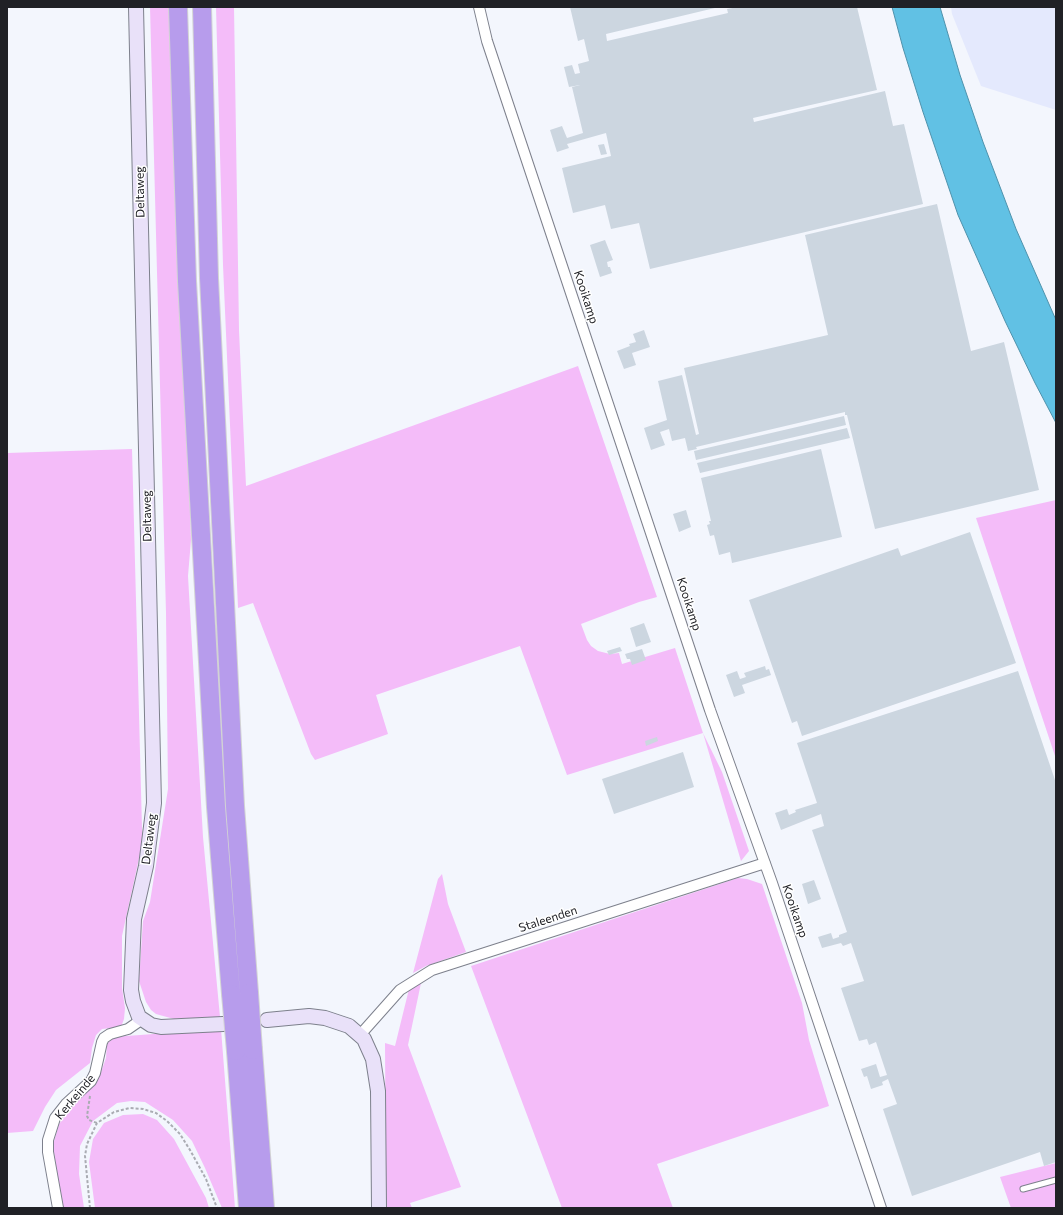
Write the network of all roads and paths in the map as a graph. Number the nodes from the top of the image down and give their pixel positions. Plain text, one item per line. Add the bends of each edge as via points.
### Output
1 (136, 7) edge
2 (178, 7) edge
3 (202, 7) edge
4 (479, 7) edge
5 (765, 863) junction
6 (142, 1020) junction
7 (267, 1020) dead end
8 (223, 1024) dead end
9 (360, 1035) junction
10 (245, 1051) junction
11 (90, 1096) dead end
12 (97, 1123) junction
13 (1056, 1180) edge
14 (1023, 1189) dead end
15 (58, 1208) edge
16 (90, 1208) edge
17 (217, 1208) edge
18 (248, 1208) edge
19 (265, 1208) edge
20 (379, 1208) edge
21 (881, 1208) edge

1 - 6 street, Deltaweg via 154,803 146,866 134,919 131,990 136,1013
2 - 10 highway, bridge via 187,281 216,807 231,994
3 - 10 highway, bridge via 210,286 234,806 249,993
4 - 5 street, Kooikamp via 487,41 700,680
5 - 9 street, Staleenden via 432,970 400,990
5 - 21 street, Kooikamp
6 - 8 street via 161,1027
6 - 15 street, Kerkeinde via 128,1029 104,1038 91,1081 66,1104 56,1118 48,1140 48,1152
7 - 9 street via 309,1016 325,1018 349,1026
9 - 20 street via 373,1059 378,1091
10 - 18 highway
10 - 19 highway
11 - 12 path via 87,1116 89,1120
12 - 16 path via 87,1144 85,1156
12 - 17 path via 114,1112 130,1108 156,1113 180,1134 206,1179
13 - 14 lane

